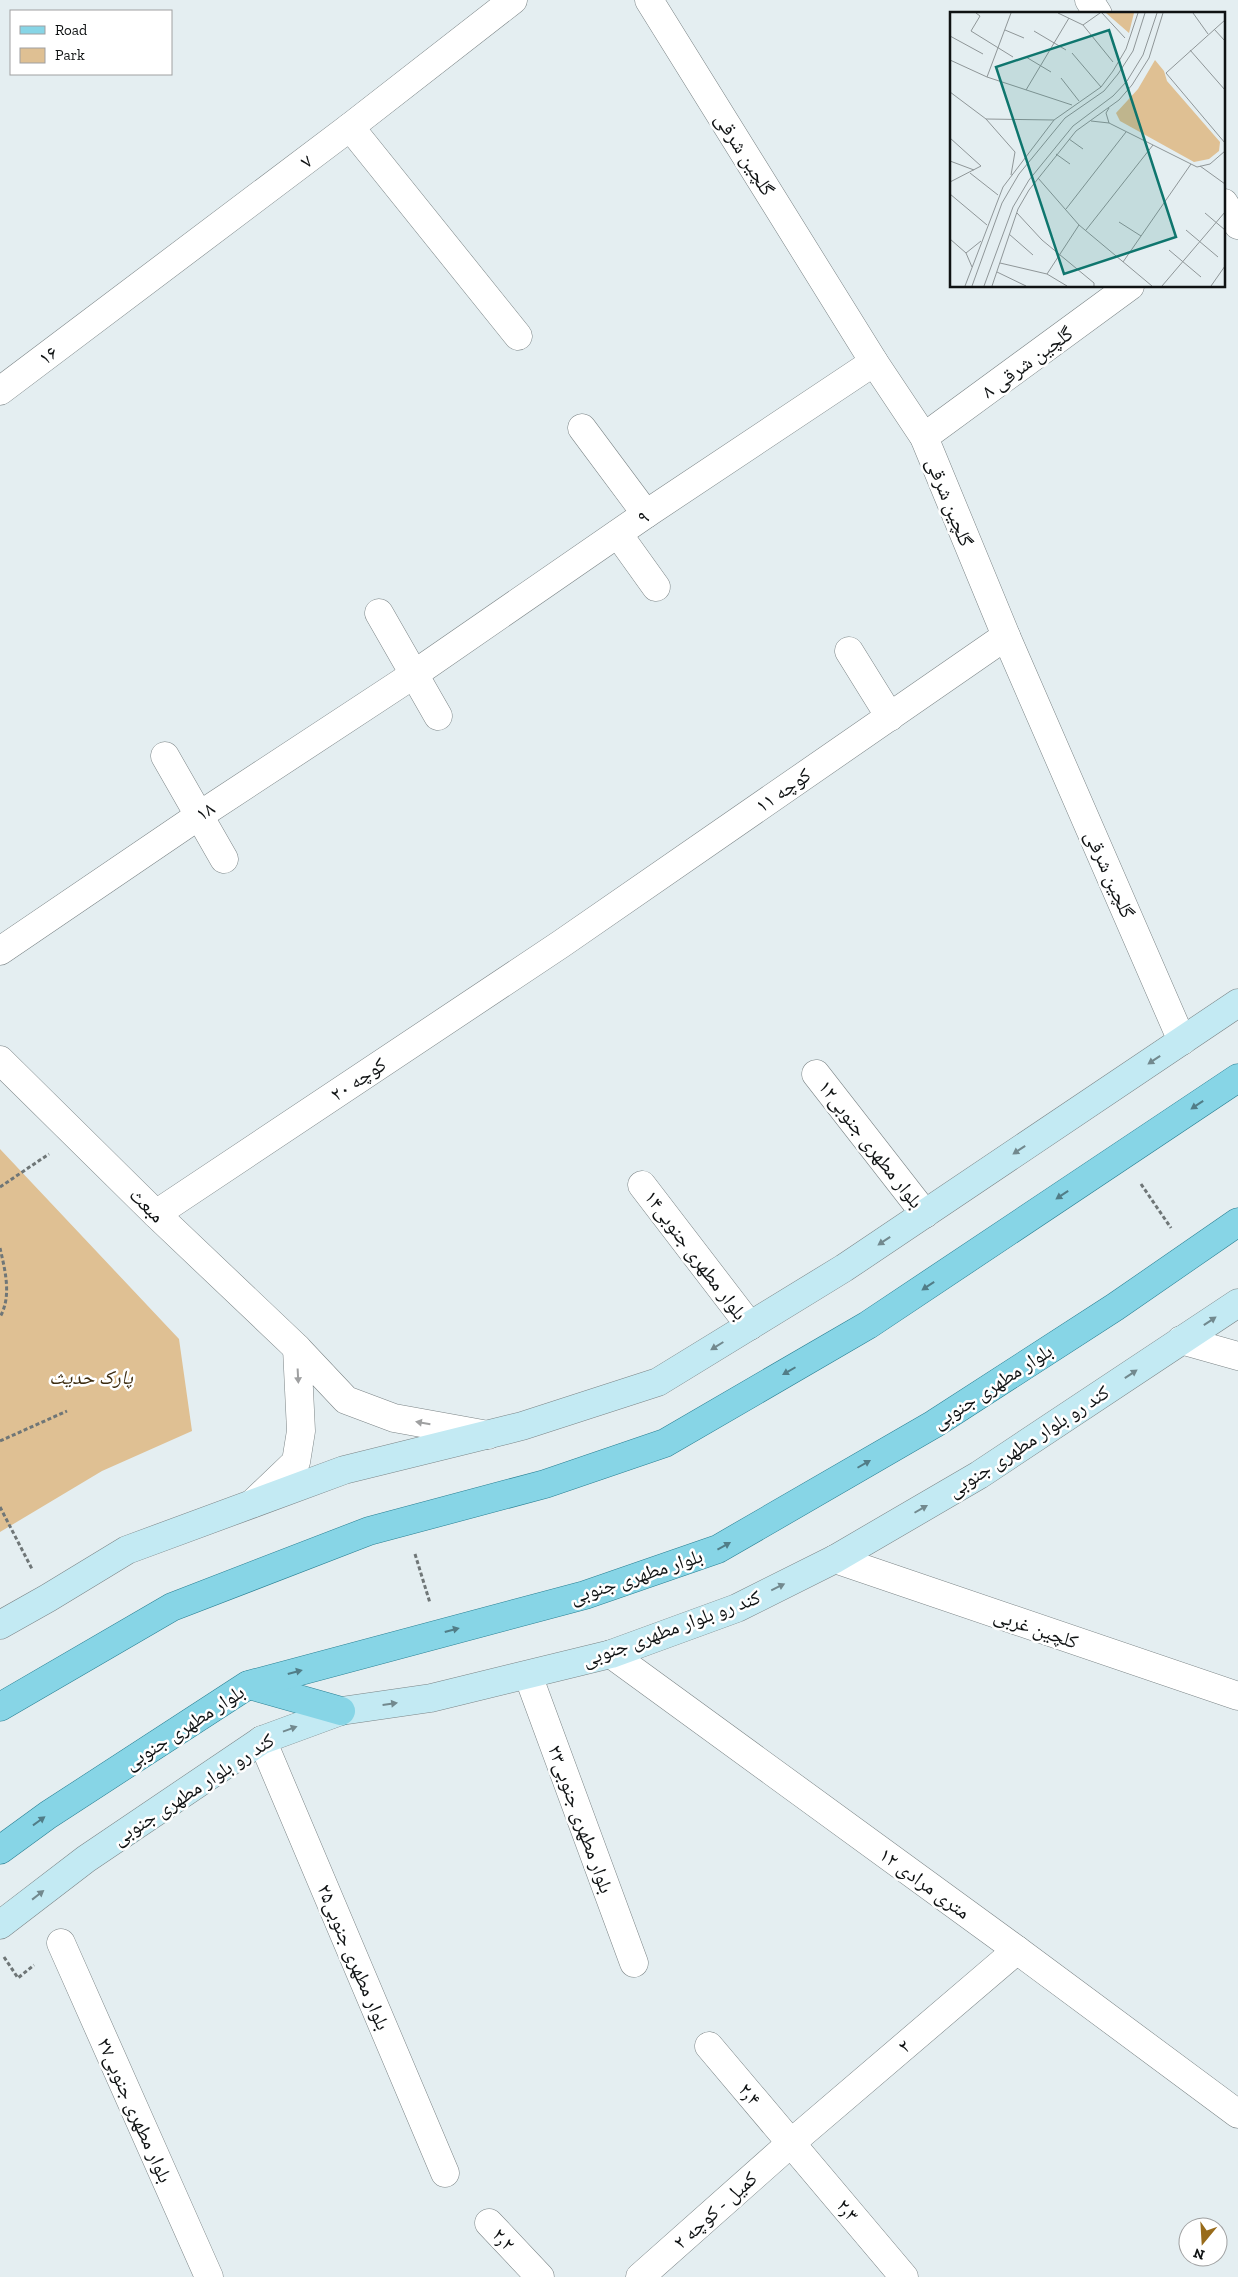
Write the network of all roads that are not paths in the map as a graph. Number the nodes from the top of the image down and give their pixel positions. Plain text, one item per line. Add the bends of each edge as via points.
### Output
1 (513, 0) edge
2 (649, 0) edge
3 (1089, 0) edge
4 (1097, 12) edge
5 (350, 127) junction
6 (1127, 288) edge
7 (97, 319) joint
8 (518, 336) dead end
9 (874, 362) junction
10 (0, 391) edge
11 (582, 428) dead end
12 (924, 437) junction
13 (646, 514) junction
14 (618, 534) junction
15 (656, 587) dead end
16 (380, 614) dead end
17 (1006, 636) junction
18 (850, 651) dead end
19 (414, 675) junction
20 (438, 716) dead end
21 (890, 717) junction
22 (165, 756) dead end
23 (200, 815) junction
24 (224, 859) dead end
25 (561, 944) joint
26 (0, 952) edge
27 (1238, 1003) edge
28 (1182, 1041) junction
29 (0, 1060) edge
30 (816, 1074) dead end
31 (1238, 1078) edge
32 (642, 1185) dead end
33 (156, 1214) junction
34 (925, 1214) junction
35 (1238, 1222) edge
36 (1238, 1302) edge
37 (750, 1326) junction
38 (1181, 1340) junction
39 (297, 1348) junction
40 (1238, 1356) edge
41 (488, 1435) junction
42 (253, 1504) junction
43 (834, 1559) junction
44 (0, 1625) edge
45 (611, 1654) junction
46 (528, 1675) junction
47 (248, 1685) junction
48 (1238, 1696) edge
49 (0, 1706) edge
50 (341, 1711) junction
51 (262, 1740) junction
52 (0, 1850) edge
53 (0, 1925) edge
54 (61, 1943) dead end
55 (1017, 1950) junction
56 (634, 1963) dead end
57 (709, 2046) dead end
58 (1238, 2114) edge
59 (791, 2143) junction
60 (445, 2173) dead end
61 (489, 2223) dead end
62 (209, 2277) edge
63 (540, 2277) edge
64 (640, 2277) edge
65 (904, 2277) edge

1 - 5 street, ۷
2 - 9 street, گلچین شرقی
3 - 4 street
5 - 7 street, ۷
5 - 8 street
6 - 12 street, ۸ گلچین شرقی
7 - 10 street, ۱۶
9 - 12 street, گلچین شرقی
9 - 13 street, ۹
11 - 13 street
12 - 17 street, گلچین شرقی
13 - 14 street, ۹
14 - 15 street
14 - 19 street, ۹
16 - 19 street
17 - 21 street, کوچه ۱۱
17 - 28 street, گلچین شرقی
18 - 21 street
19 - 20 street
19 - 23 street, ۱۸
21 - 25 street, کوچه ۱۱
22 - 23 street
23 - 24 street
23 - 26 street, ۱۸
25 - 33 street, کوچه ۲۰
27 - 28 main road
28 -> 34 main road
29 - 33 street, مبعث
30 - 34 street, بلوار مطهری جنوبی۱۲
31 -> 49 main road via 868,1325 665,1443 545,1484 368,1532 172,1607
32 - 37 street, بلوار مطهری جنوبی۱۴
33 - 39 street, مبعث
34 -> 37 main road
47 -> 35 main road, بلوار مطهری جنوبی via 585,1595 718,1549 934,1424 1115,1307
38 -> 36 main road, کند رو بلوار مطهری جنوبی
37 -> 41 main road via 658,1382
38 - 40 street
43 -> 38 main road, کند رو بلوار مطهری جنوبی via 979,1476
41 -> 39 street, مبعث via 394,1418 346,1400
39 -> 42 street via 301,1431 296,1462
41 - 42 main road via 344,1470
42 - 44 main road via 127,1550
45 -> 43 main road, کند رو بلوار مطهری جنوبی via 737,1608
43 - 48 street, کلچین غربی
45 - 46 main road, کند رو بلوار مطهری جنوبی
45 - 55 street, ۱۲ متری مرادی
50 -> 46 main road, کند رو بلوار مطهری جنوبی via 431,1698
46 - 56 street, بلوار مطهری جنوبی۲۳
47 - 50 main road
52 -> 47 main road, بلوار مطهری جنوبی via 48,1815
51 -> 50 main road, کند رو بلوار مطهری جنوبی
53 -> 51 main road, کند رو بلوار مطهری جنوبی via 86,1859
51 - 60 street, بلوار مطهری جنوبی۲۵
54 - 62 street, بلوار مطهری جنوبی۲۷
55 - 58 street, ۱۲ متری مرادی
55 - 59 street, ۲
57 - 59 street, ۲٫۴
59 - 64 street, کمیل - کوچه ۲
59 - 65 street, ۲٫۳
61 - 63 street, ۲٫۲

